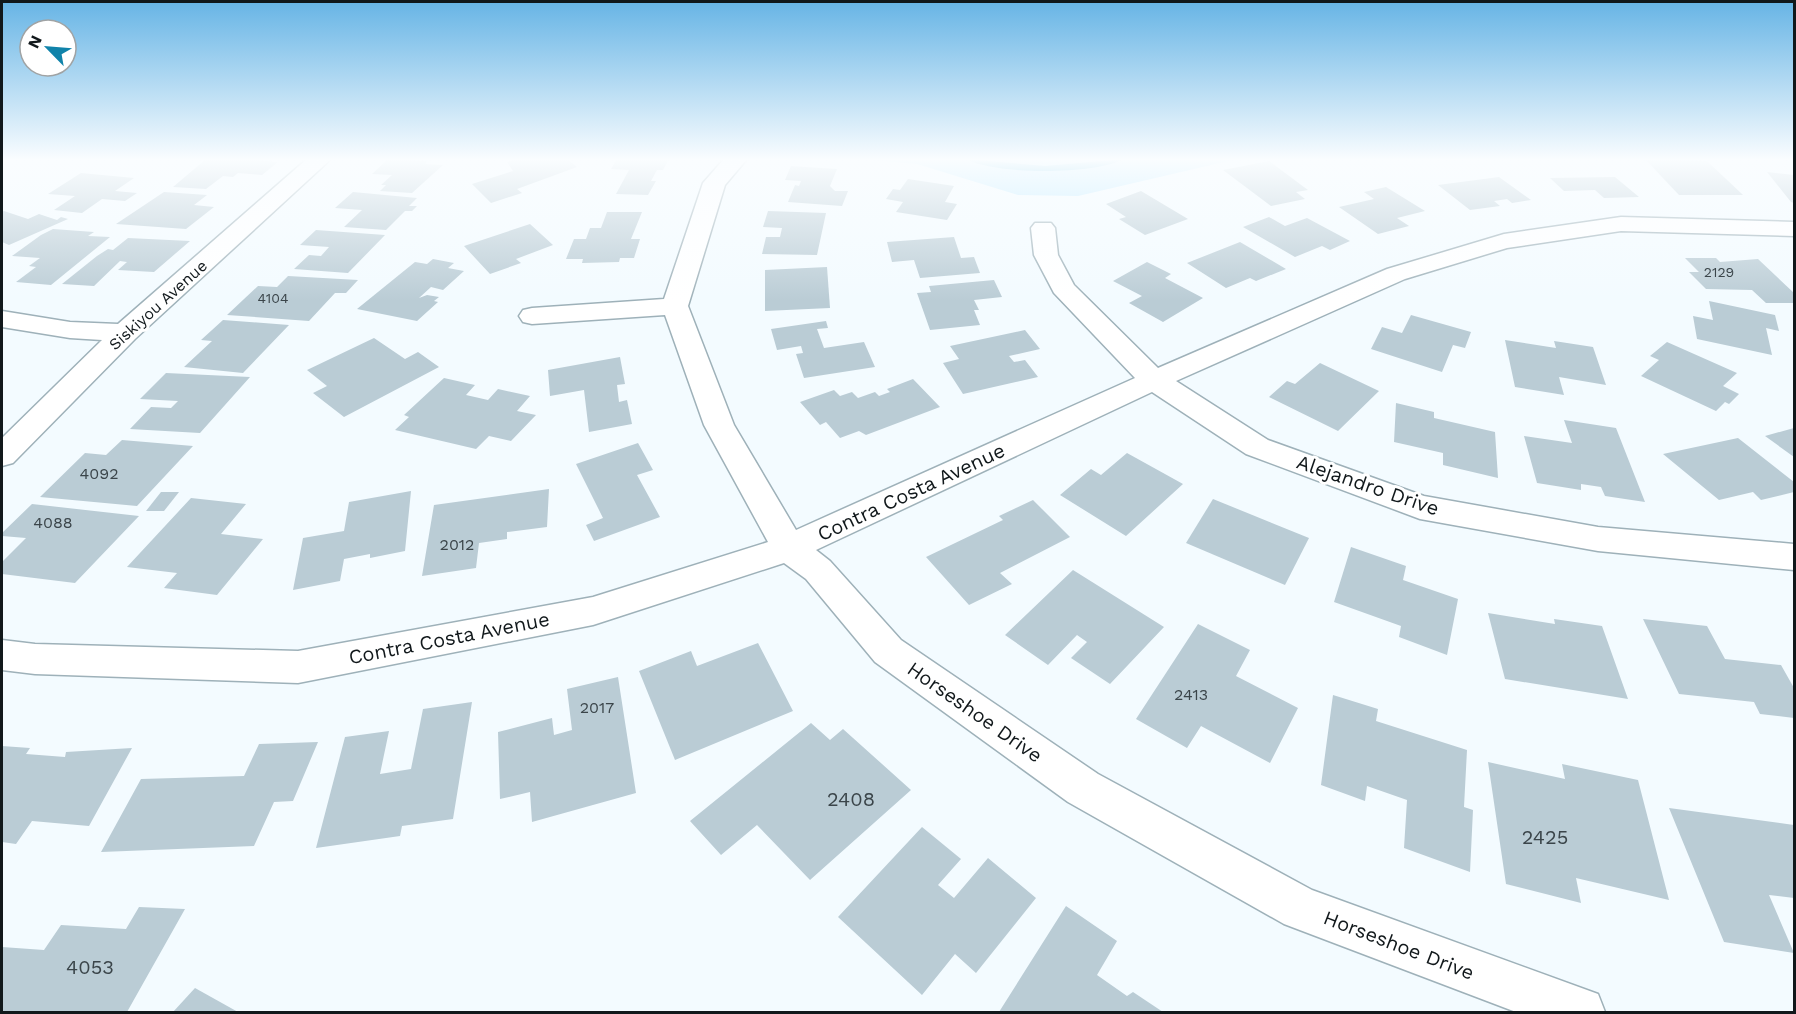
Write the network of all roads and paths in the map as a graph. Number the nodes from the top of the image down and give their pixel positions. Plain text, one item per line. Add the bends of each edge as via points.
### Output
1 (267, 206) edge
2 (707, 206) edge
3 (1043, 228) dead end
4 (1794, 229) edge
5 (675, 306) junction
6 (532, 316) dead end
7 (2, 319) edge
8 (125, 333) junction
9 (1154, 380) junction
10 (2, 456) edge
11 (789, 548) junction
12 (1794, 557) edge
13 (2, 655) edge
14 (1580, 1012) edge

1 - 8 street, Siskiyou Avenue
2 - 5 street
3 - 9 street, Alejandro Drive via 1046,255 1063,288
4 - 9 street, Contra Costa Avenue via 1621,224 1504,241 1396,274
5 - 6 street
5 - 11 street, Horseshoe Drive via 719,425
7 - 8 street via 70,330
8 - 10 street, Siskiyou Avenue
9 - 11 street, Contra Costa Avenue
9 - 12 street, Alejandro Drive via 1257,447 1420,507 1598,539
11 - 13 street, Contra Costa Avenue via 593,611 298,667
11 - 14 street, Horseshoe Drive via 818,570 888,651 1083,788 1300,908

